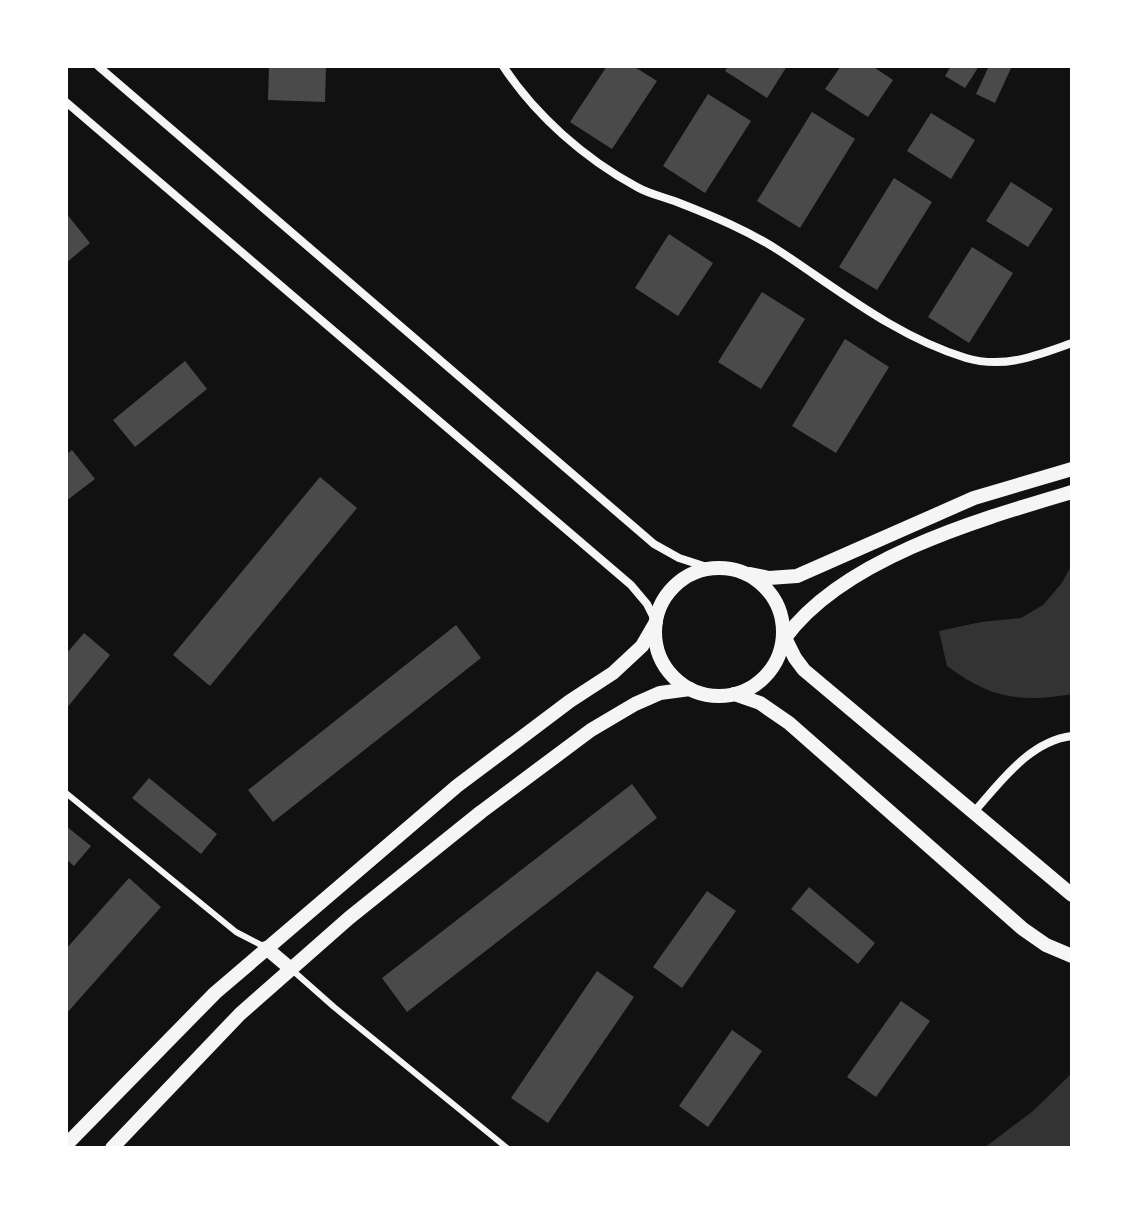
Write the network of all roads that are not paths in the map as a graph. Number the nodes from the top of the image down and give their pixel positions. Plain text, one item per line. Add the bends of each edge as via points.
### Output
1 (98, 66) edge
2 (503, 66) edge
3 (66, 102) edge
4 (1072, 343) edge
5 (1072, 469) edge
6 (1072, 492) edge
7 (710, 568) junction
8 (741, 573) junction
9 (656, 622) junction
10 (785, 638) junction
11 (690, 689) junction
12 (734, 694) junction
13 (1072, 736) edge
14 (66, 793) edge
15 (973, 813) junction
16 (1072, 895) edge
17 (266, 948) junction
18 (1072, 956) edge
19 (291, 969) junction
20 (66, 1145) edge
21 (112, 1148) edge
22 (507, 1148) edge

1 - 7 street via 654,544
2 - 4 street via 526,99 565,137 638,188 730,224 924,341 967,358 1004,364
3 - 9 street via 631,585
5 - 8 street via 974,498 797,576
6 - 10 street via 982,519 867,570 810,610
7 - 8 street
7 - 9 street via 671,588
8 - 10 street via 778,602
9 - 11 street via 664,664
9 - 17 street via 642,646 613,673 457,786
10 - 12 street via 771,669
10 - 15 street via 804,670
11 - 12 street
11 - 19 street via 660,693 591,730 469,821
12 - 18 street via 760,703 789,723 1023,929
13 - 15 street via 1044,745 1018,764
14 - 17 lane via 236,932
15 - 16 street
17 - 19 street
17 - 20 street
19 - 21 street via 240,1014
19 - 22 lane

